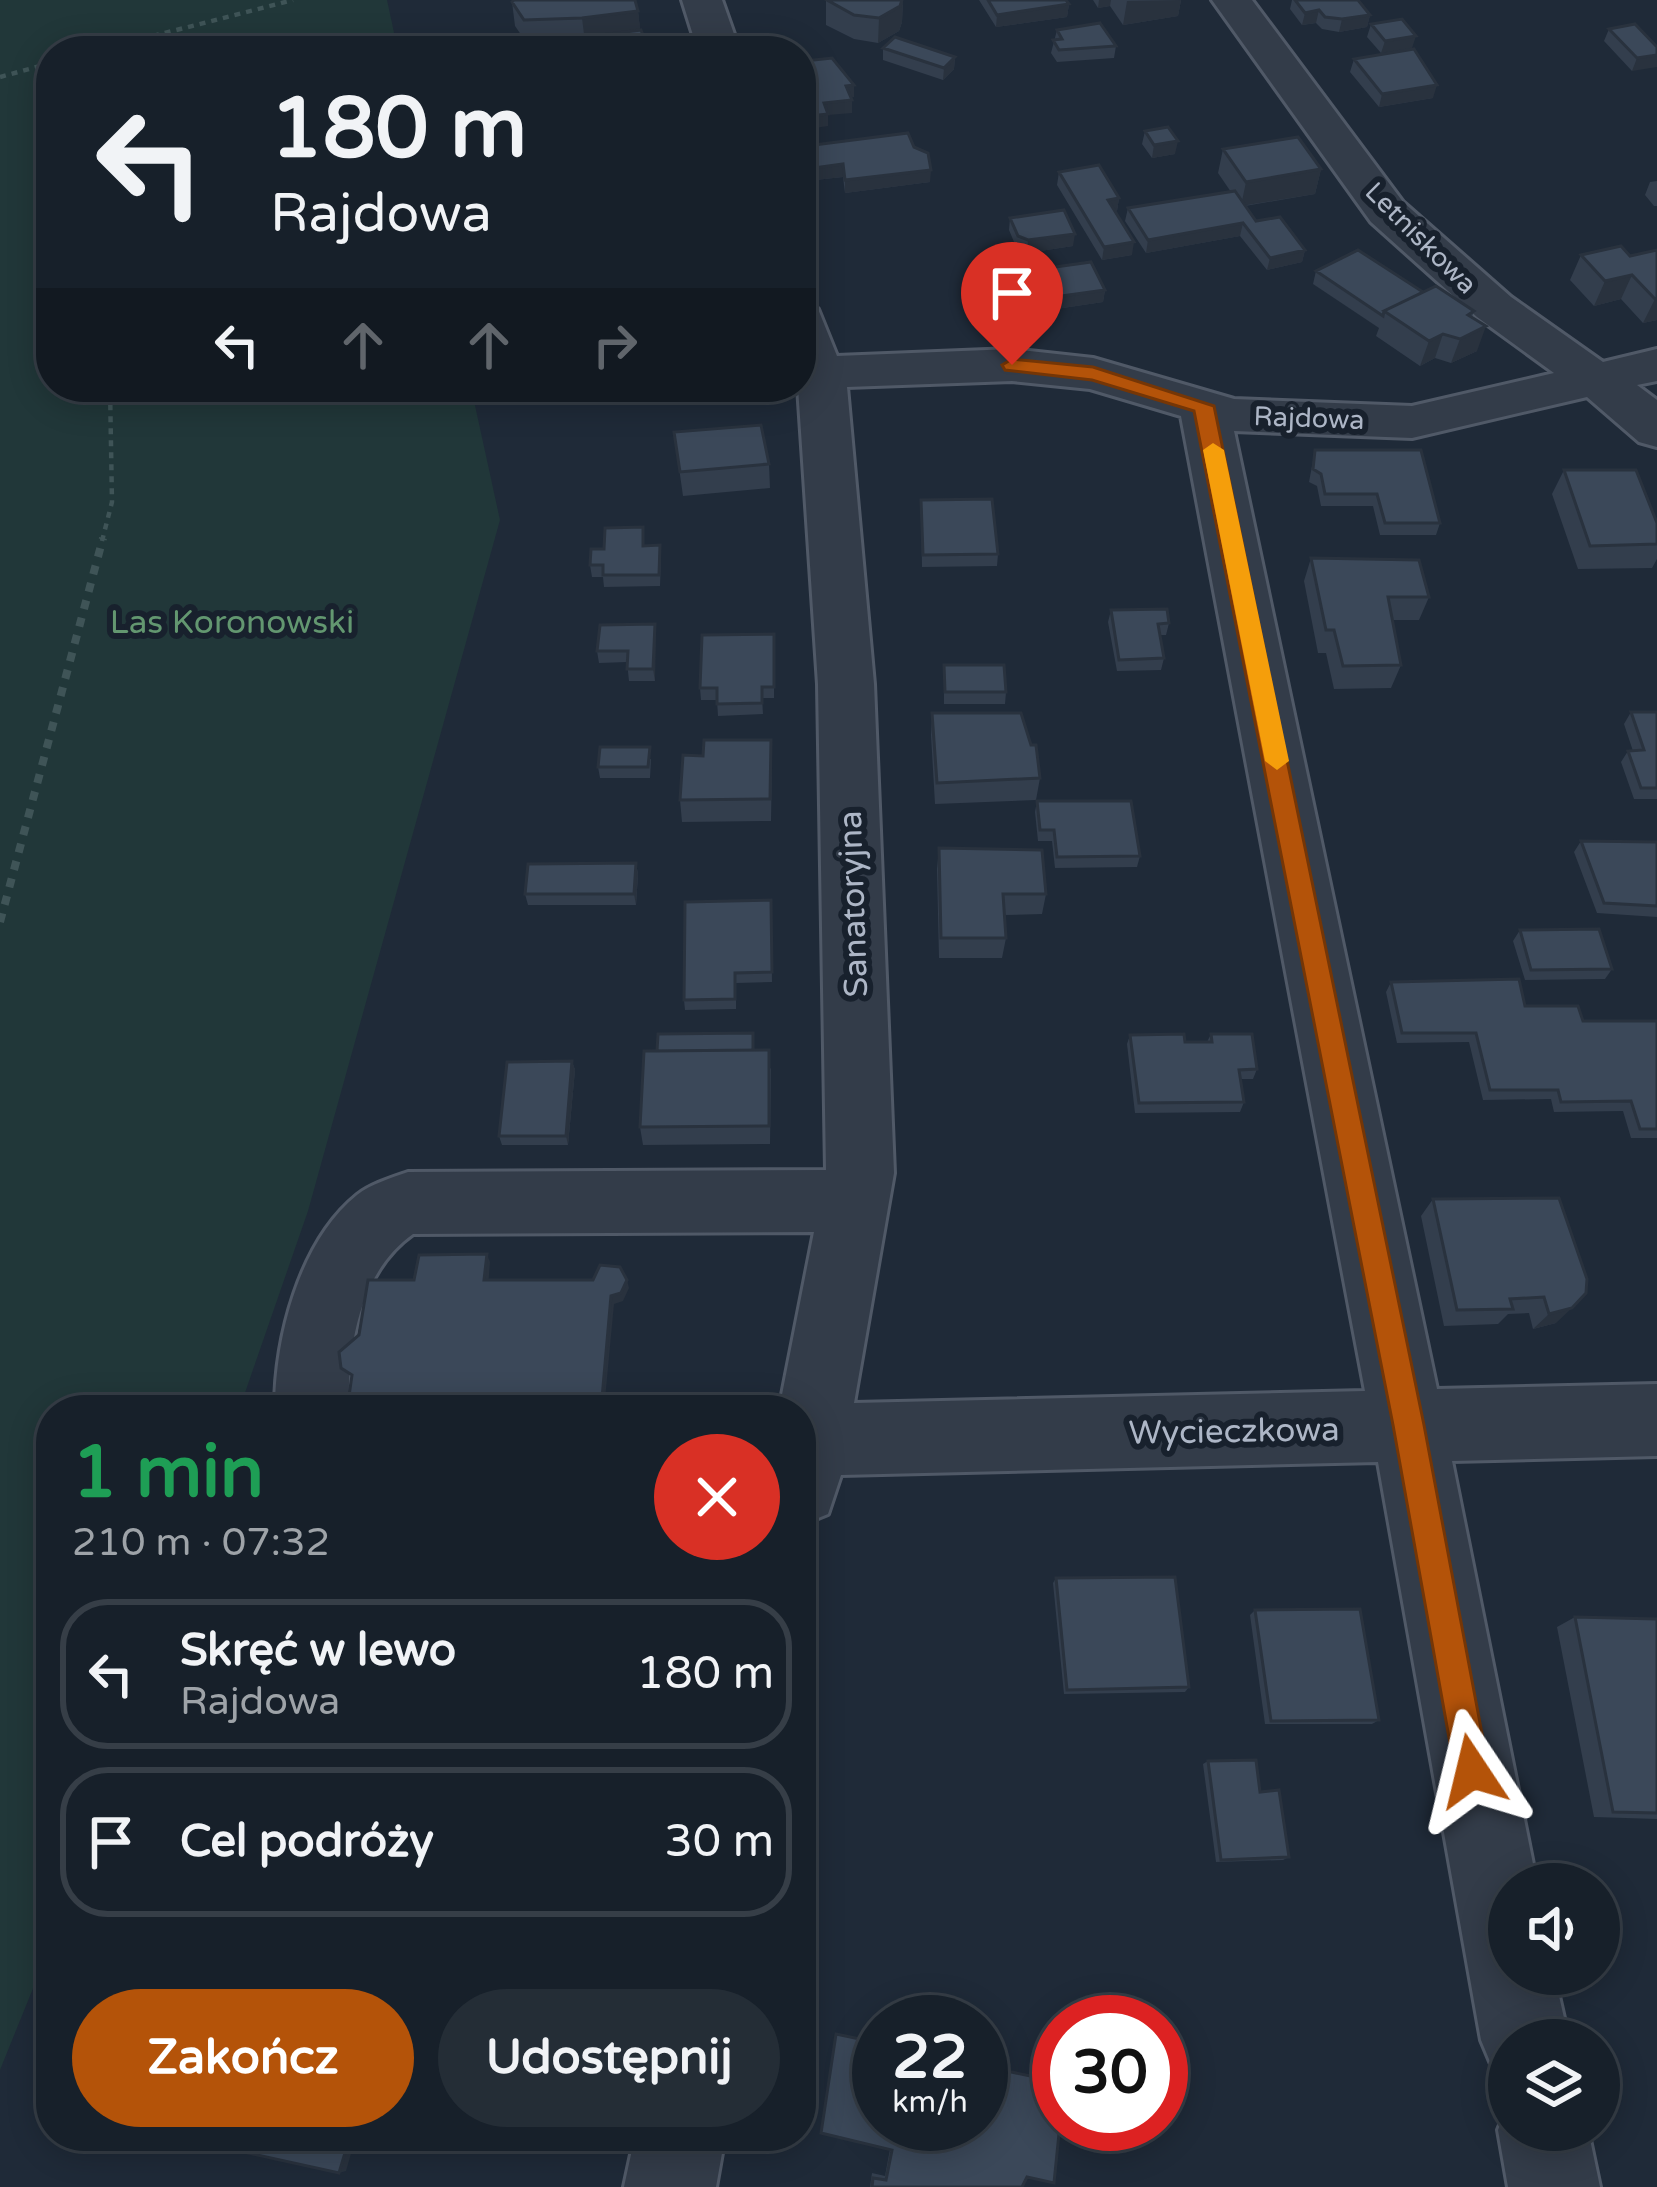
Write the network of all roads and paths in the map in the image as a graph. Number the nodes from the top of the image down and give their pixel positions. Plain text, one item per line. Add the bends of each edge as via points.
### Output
1 (293, 0) edge
2 (701, 0) edge
3 (1232, 0) edge
4 (157, 36) edge
5 (714, 36) edge
6 (36, 67) edge
7 (0, 77) edge
8 (816, 347) edge
9 (816, 365) edge
10 (1657, 365) edge
11 (1596, 380) junction
12 (110, 402) edge
13 (1204, 406) junction
14 (1657, 430) edge
15 (0, 922) edge
16 (855, 1201) junction
17 (313, 1395) edge
18 (816, 1410) edge
19 (1657, 1420) edge
20 (1408, 1425) junction
21 (816, 1463) edge
22 (1490, 1863) edge
23 (677, 2151) edge
24 (1547, 2151) edge
25 (670, 2187) edge
26 (1554, 2187) edge

1 - 4 path
2 - 5 street
3 - 11 street, Letniskowa via 1387,212 1457,279
6 - 7 path
8 - 13 street, Rajdowa via 1093,374
9 - 16 street, Sanatoryjna via 826,397 846,684
10 - 11 street, Rajdowa
11 - 13 street, Rajdowa via 1412,422 1233,416
11 - 14 street, Letniskowa
12 - 15 path via 112,502
13 - 20 street
16 - 17 street via 390,1207 343,1262 316,1347
16 - 18 street, Sanatoryjna
19 - 20 street, Wycieczkowa
20 - 21 street, Wycieczkowa
20 - 22 street
23 - 25 street
24 - 26 street

